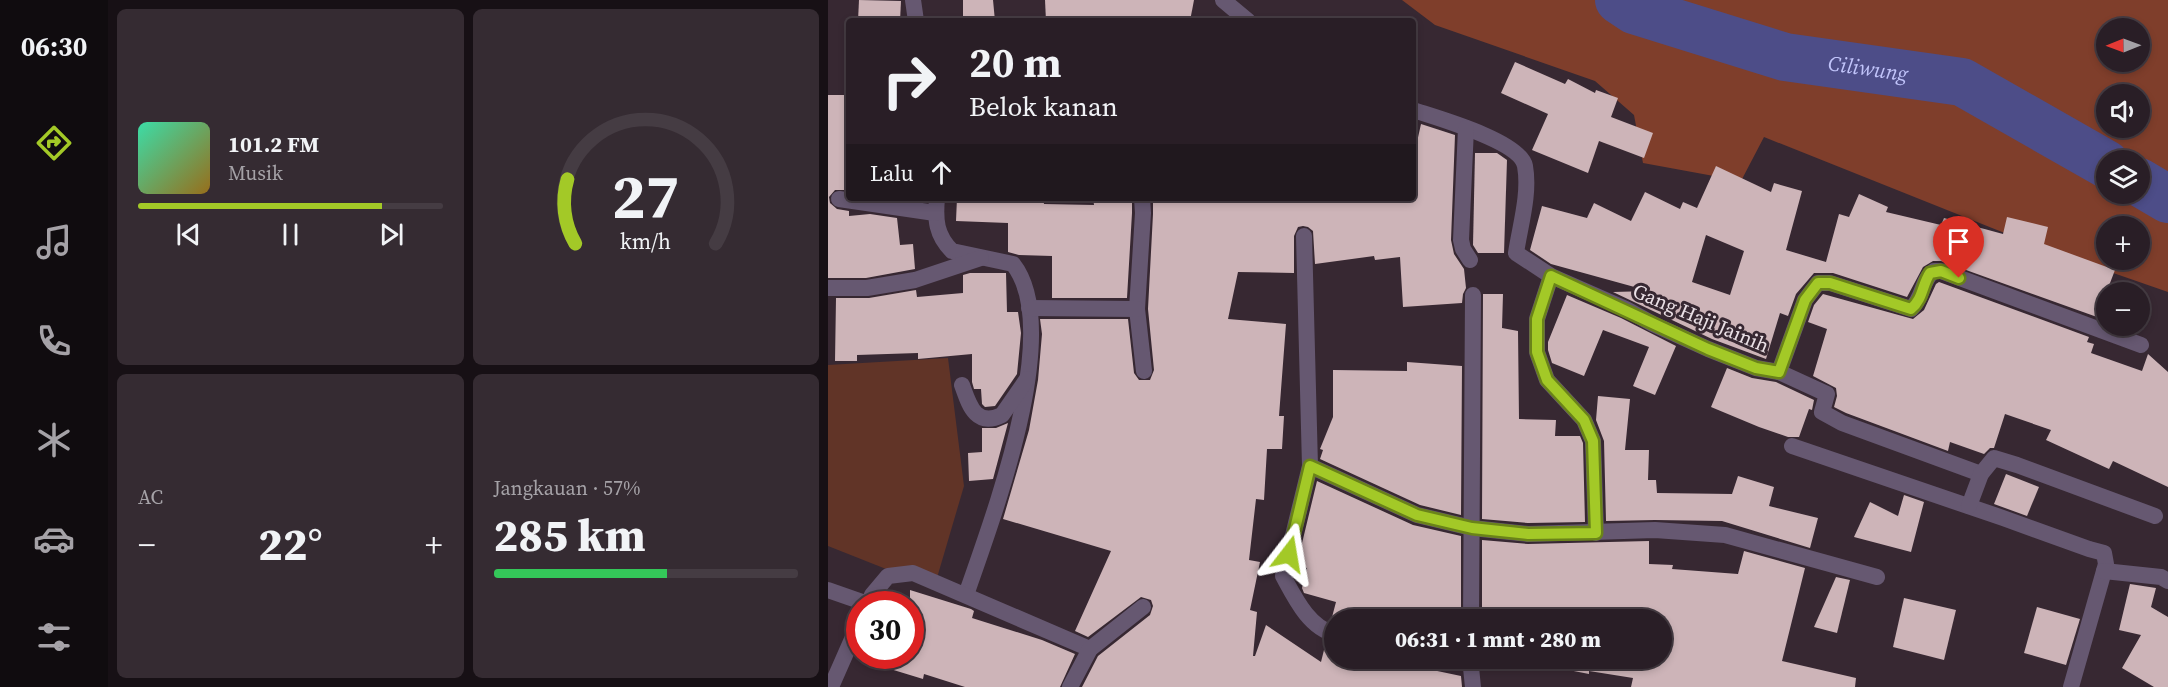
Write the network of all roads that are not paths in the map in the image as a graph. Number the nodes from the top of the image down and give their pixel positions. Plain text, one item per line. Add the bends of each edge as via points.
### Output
1 (913, 0) edge
2 (1223, 0) edge
3 (916, 18) edge
4 (1244, 18) edge
5 (1416, 111) edge
6 (1466, 128) junction
7 (839, 199) dead end
8 (846, 200) edge
9 (867, 201) edge
10 (1142, 201) edge
11 (936, 206) edge
12 (1304, 236) dead end
13 (985, 257) junction
14 (1470, 260) dead end
15 (1551, 276) junction
16 (828, 288) edge
17 (1473, 295) dead end
18 (1029, 308) junction
19 (1137, 309) junction
20 (2140, 345) dead end
21 (1144, 371) dead end
22 (1779, 372) junction
23 (1029, 375) junction
24 (962, 385) dead end
25 (1792, 446) dead end
26 (1310, 466) junction
27 (1981, 474) junction
28 (1969, 506) junction
29 (2155, 516) dead end
30 (1472, 528) junction
31 (1596, 533) junction
32 (2104, 571) junction
33 (1877, 577) dead end
34 (2168, 581) edge
35 (828, 590) edge
36 (875, 591) edge
37 (966, 595) junction
38 (846, 596) edge
39 (1143, 607) dead end
40 (1471, 609) edge
41 (1324, 629) edge
42 (1090, 649) junction
43 (846, 653) edge
44 (1471, 669) edge
45 (831, 687) edge
46 (1070, 687) edge
47 (1473, 687) edge
48 (2072, 687) edge

1 - 3 street
2 - 4 street
5 - 6 street
6 - 14 street via 1461,240
6 - 15 street, Gang Haji Jainih via 1520,155 1525,165 1526,188 1516,253
7 - 8 street
9 - 11 street
10 - 19 street
11 - 13 street via 938,232 952,251
12 - 26 street
13 - 16 street via 915,280 867,288
13 - 18 street via 1013,264 1024,283
15 - 22 street, Gang Haji Jainih via 1708,349 1756,368
15 - 31 street via 1537,319 1537,352 1547,380 1584,420 1593,441
17 - 30 street
18 - 19 street
18 - 23 street
19 - 21 street
20 - 22 street, Gang Haji Jainih via 1934,271 1926,280 1920,300 1911,309 1830,283 1818,283 1805,300
22 - 27 street via 1827,394 1822,412 1842,423
23 - 24 street via 996,418 977,416
23 - 37 street via 1007,472
25 - 28 street
26 - 30 street via 1417,515
26 - 41 street via 1283,576 1300,606
27 - 28 street
27 - 29 street via 1994,458
28 - 32 street via 2104,553
30 - 31 street via 1528,534
30 - 40 street
31 - 33 street via 1655,530 1725,534
32 - 34 street
32 - 48 street
35 - 38 street
36 - 37 street via 888,576 913,573
37 - 42 street
39 - 42 street
42 - 46 street
43 - 45 street
44 - 47 street

